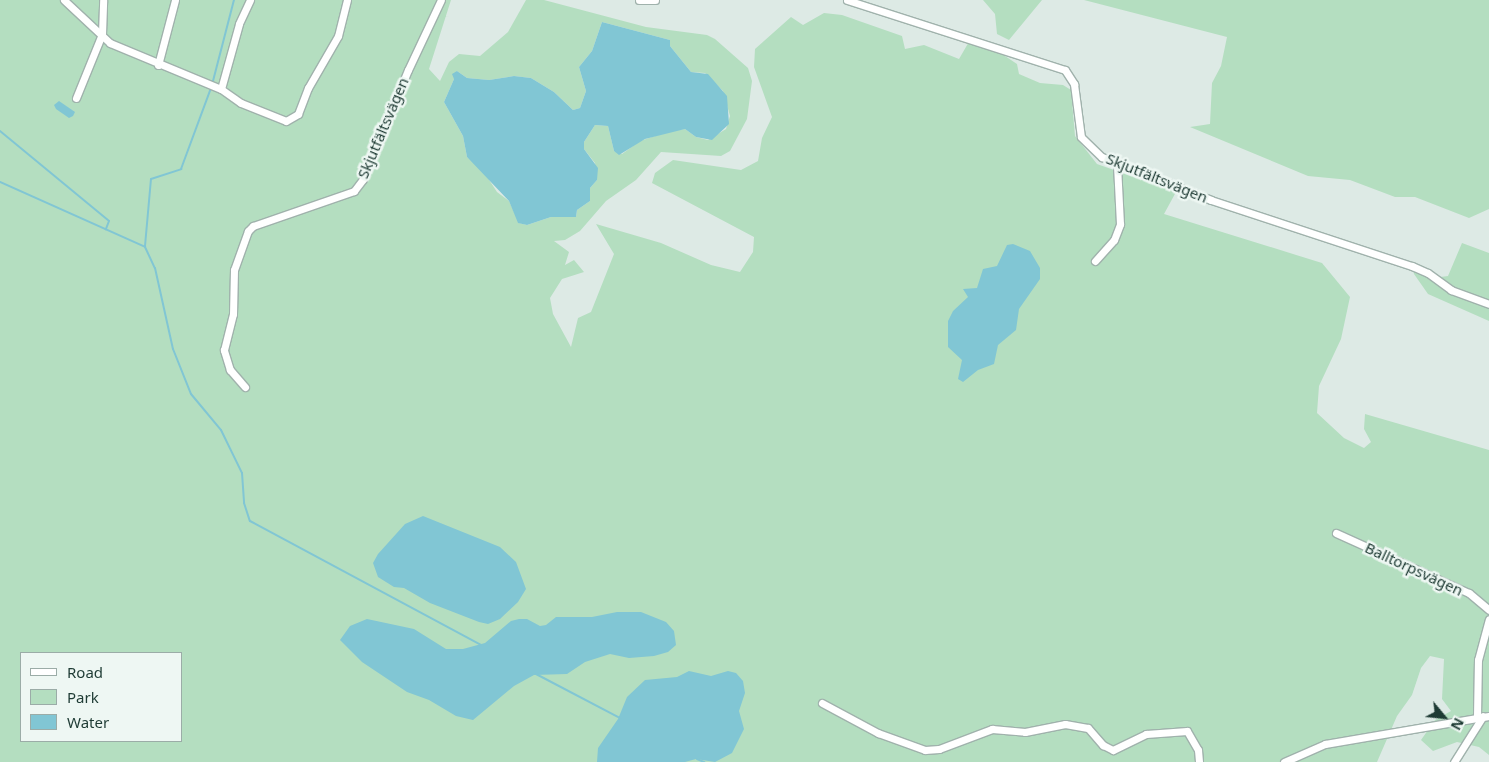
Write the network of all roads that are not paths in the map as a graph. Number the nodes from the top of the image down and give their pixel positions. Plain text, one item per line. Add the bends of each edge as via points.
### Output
1 (64, 0) edge
2 (103, 0) edge
3 (175, 0) edge
4 (250, 0) edge
5 (347, 0) edge
6 (441, 0) edge
7 (638, 0) edge
8 (655, 0) edge
9 (847, 0) edge
10 (102, 34) junction
11 (158, 65) junction
12 (221, 90) junction
13 (76, 98) dead end
14 (1117, 164) junction
15 (1095, 261) dead end
16 (1489, 304) edge
17 (245, 387) dead end
18 (1336, 533) dead end
19 (1489, 610) edge
20 (1489, 619) edge
21 (822, 703) dead end
22 (1483, 716) edge
23 (1200, 762) edge
24 (1284, 762) edge
25 (1454, 762) edge

1 - 10 street
2 - 10 street
3 - 11 street
4 - 12 street via 239,24
5 - 12 street via 338,36 295,118 286,121 241,103
6 - 17 street, Skjutfältsvägen via 363,179 354,191 253,226 248,231 234,270 232,314 224,350 230,370
7 - 8 street
9 - 14 street, Skjutfältsvägen via 1065,70 1074,84 1077,123 1084,142
10 - 11 street via 110,43
10 - 13 street
11 - 12 street
14 - 15 street via 1120,224 1114,240
14 - 16 street, Skjutfältsvägen via 1211,200 1412,266 1451,290
18 - 19 street, Balltorpsvägen via 1469,593
20 - 22 street via 1478,660
21 - 23 street via 878,733 924,750 939,749 992,729 1025,732 1065,724 1088,728 1103,745 1113,750 1146,734 1187,731 1198,750
22 - 24 street via 1325,744
22 - 25 street

